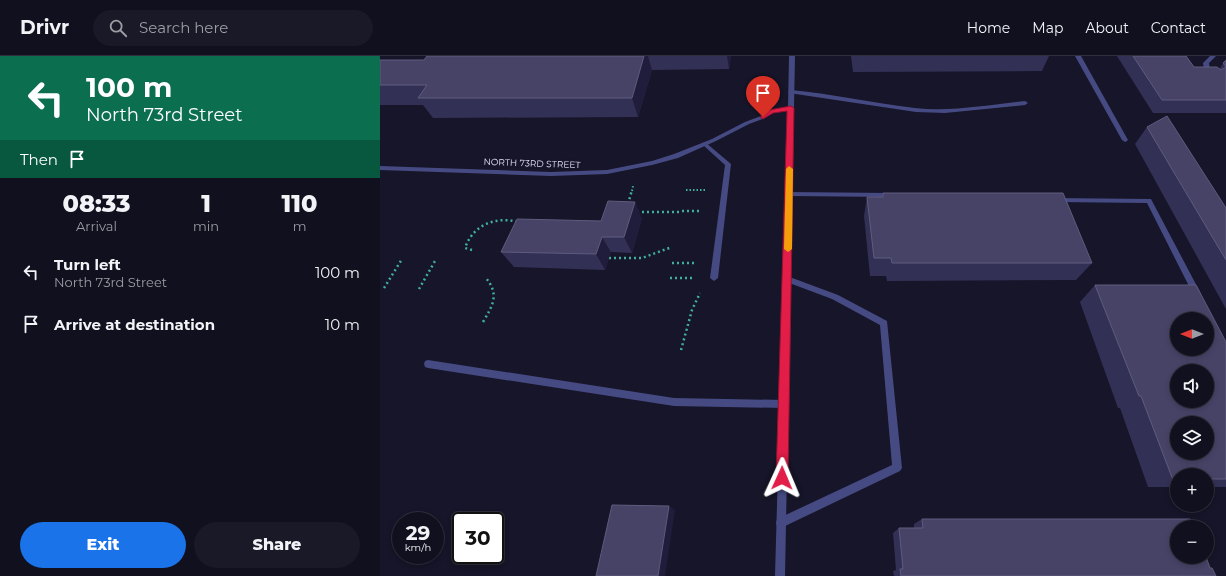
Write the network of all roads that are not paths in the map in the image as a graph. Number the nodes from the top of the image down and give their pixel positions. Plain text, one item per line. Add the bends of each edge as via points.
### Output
1 (792, 56) edge
2 (1078, 56) edge
3 (1213, 56) edge
4 (1211, 80) edge
5 (791, 92) junction
6 (1025, 103) dead end
7 (791, 108) junction
8 (1124, 140) dead end
9 (705, 144) junction
10 (380, 168) edge
11 (789, 194) junction
12 (900, 194) edge
13 (1048, 200) edge
14 (714, 278) dead end
15 (787, 279) junction
16 (1200, 299) edge
17 (428, 364) dead end
18 (784, 404) junction
19 (781, 523) junction
20 (780, 576) edge

1 - 5 street
2 - 8 street
3 - 4 street via 1206,63 1207,74
5 - 6 street via 916,110 945,111
5 - 7 street
7 - 9 street, NORTH 73RD STREET via 771,111
7 - 11 street
9 - 10 street, NORTH 73RD STREET via 652,163 588,174
9 - 14 street via 728,164
11 - 12 street
11 - 15 street
13 - 16 street via 1148,201
15 - 18 street
15 - 19 street via 835,297 884,323 897,468
17 - 18 street via 674,402
18 - 19 street
19 - 20 street

